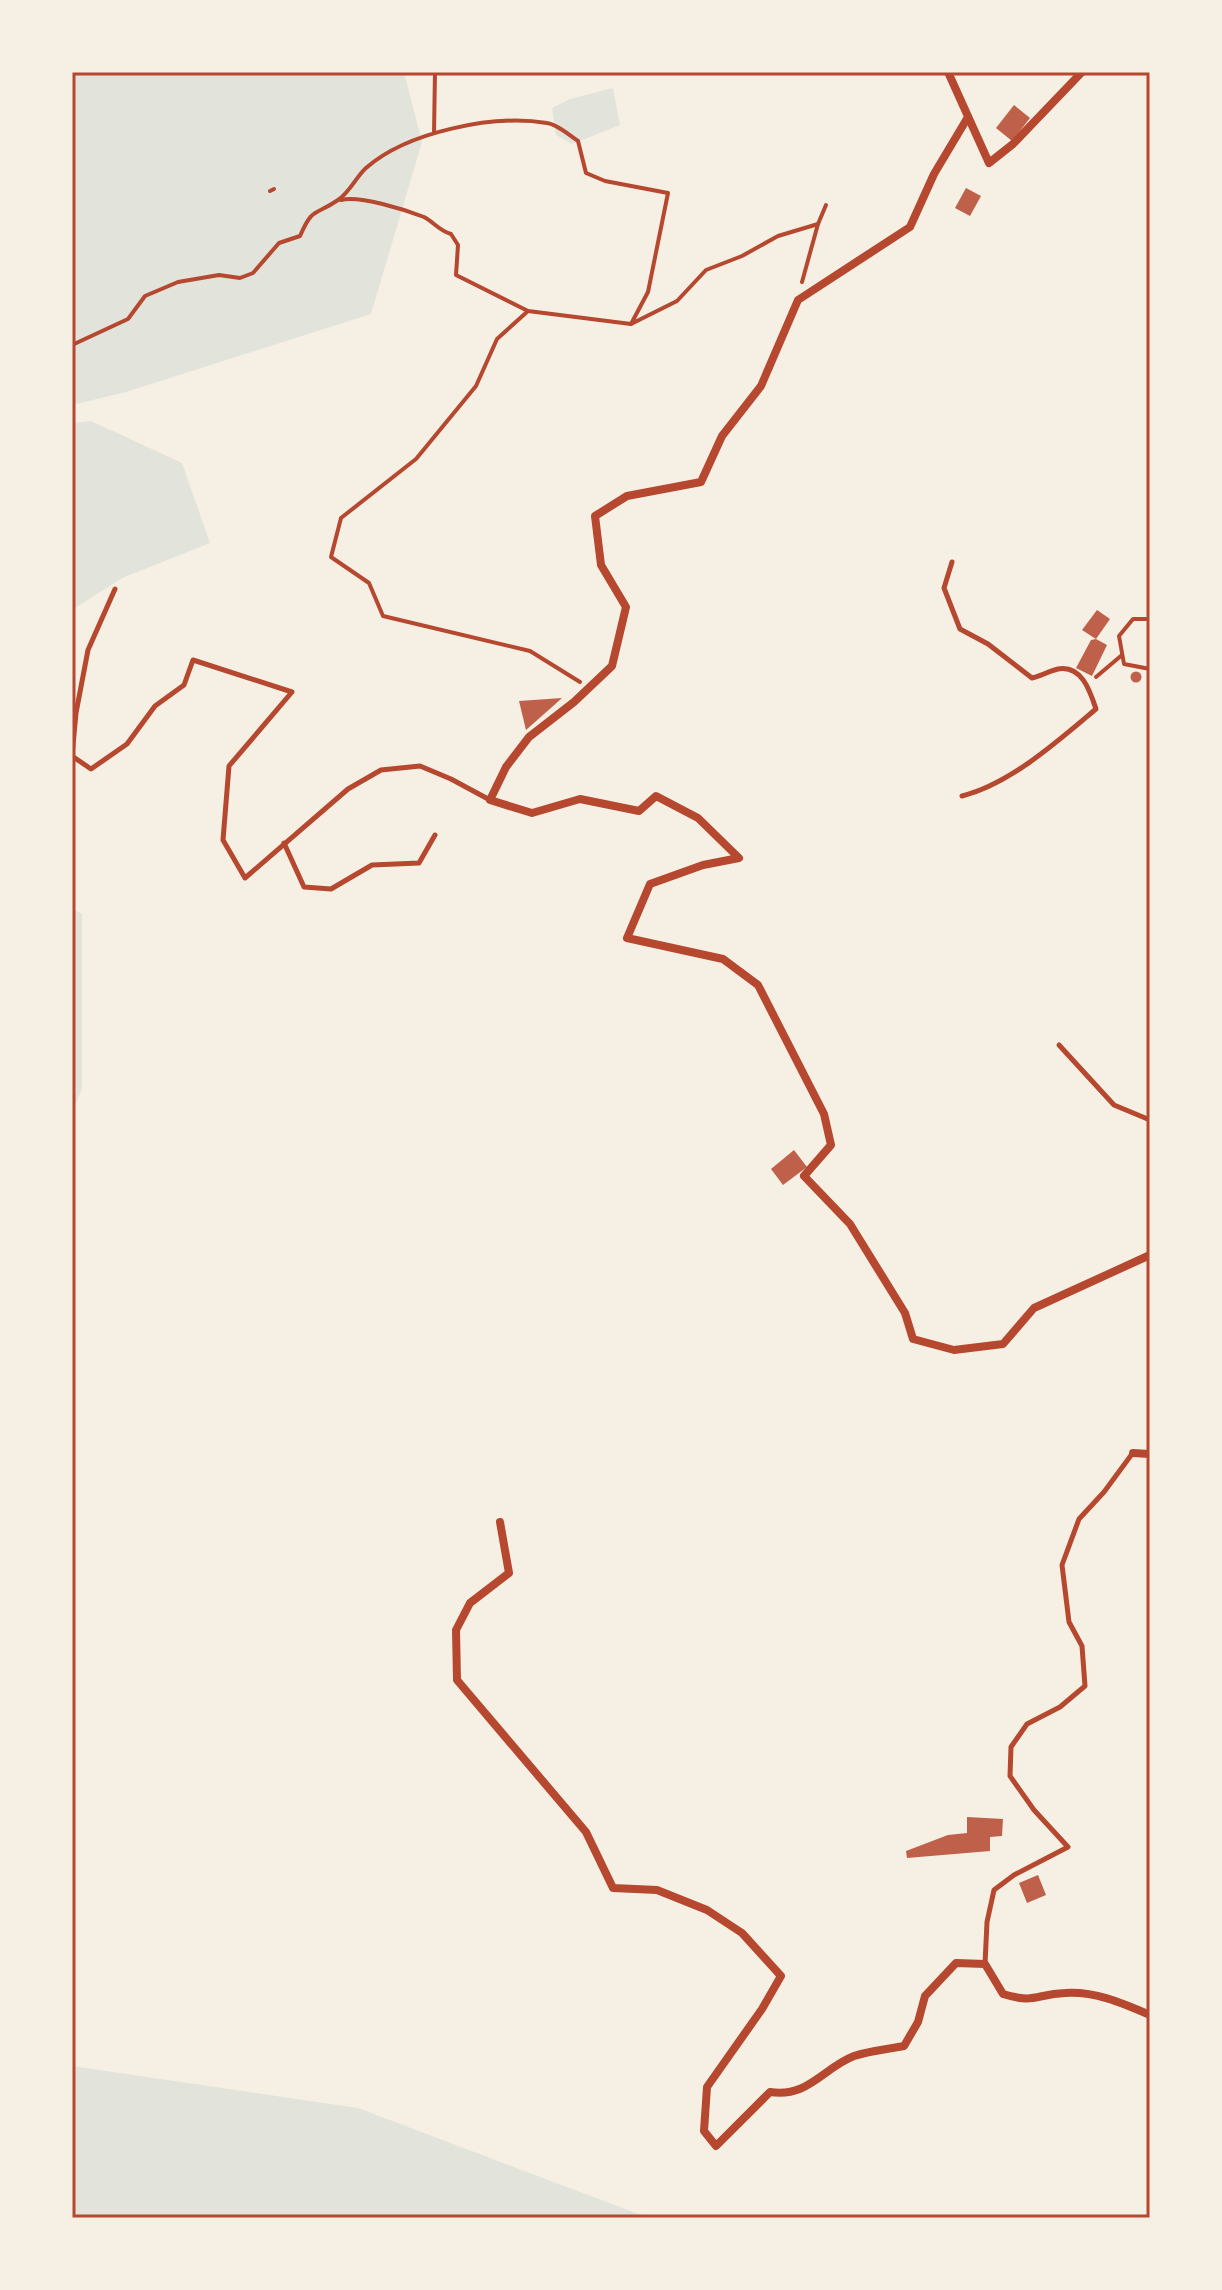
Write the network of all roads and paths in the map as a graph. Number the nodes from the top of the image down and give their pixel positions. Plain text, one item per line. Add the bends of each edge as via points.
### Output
1 (435, 72) edge
2 (948, 72) edge
3 (1082, 72) edge
4 (968, 117) junction
5 (434, 133) junction
6 (337, 201) junction
7 (826, 205) dead end
8 (818, 224) junction
9 (798, 300) junction
10 (528, 311) junction
11 (631, 324) junction
12 (72, 345) edge
13 (952, 562) dead end
14 (115, 589) dead end
15 (1150, 619) edge
16 (1122, 655) junction
17 (1150, 669) edge
18 (1087, 685) junction
19 (589, 687) junction
20 (962, 796) dead end
21 (490, 800) junction
22 (435, 835) dead end
23 (284, 843) junction
24 (1059, 1045) dead end
25 (1150, 1120) edge
26 (1150, 1255) edge
27 (1133, 1453) joint
28 (1150, 1454) edge
29 (500, 1522) dead end
30 (985, 1964) junction
31 (1150, 2015) edge

1 - 5 path
2 - 4 street
3 - 4 street via 989,163
4 - 9 street via 910,227
5 - 6 path via 367,167
5 - 11 path via 492,122 549,123 578,141 586,173 668,193 648,292
6 - 10 path via 348,197 427,218 458,245 456,275
6 - 12 path via 309,215 300,236 279,243 253,273 178,282 145,296 128,319
7 - 8 path
8 - 9 path
8 - 11 path via 778,236 706,270 677,301
9 - 19 street via 761,386 722,436 701,482 627,496 595,516 601,565 626,607 612,666
10 - 11 path
10 - 19 path via 497,339 476,386 416,459 341,518 331,557 369,583 383,616 530,651
13 - 18 lane via 944,588 960,629 1032,678 1060,669 1080,675
14 - 23 lane via 88,650 72,756 91,769 127,744 155,706 184,685 193,660 292,692 229,766 223,840 245,878
15 - 16 path via 1133,619 1119,636
16 - 17 path via 1124,664
16 - 18 path
18 - 20 lane via 1096,709 1053,746 982,791
19 - 21 street via 529,737
21 - 23 lane via 420,766 381,770 348,789
21 - 26 street via 532,813 580,799 639,811 656,796 698,818 739,858 650,884 627,938 723,959 758,985 824,1114 831,1145 804,1176 850,1224 905,1313 913,1339 954,1350 1003,1344 1034,1308
22 - 23 lane via 419,863 372,865 331,889 304,887
24 - 25 lane via 1114,1105
27 - 28 street
27 - 30 lane via 1079,1519 1062,1565 1069,1622 1082,1646 1085,1686 1027,1724 1011,1747 1010,1776 1068,1847 994,1890
29 - 30 street via 509,1573 470,1603 456,1630 457,1680 586,1832 613,1888 657,1890 707,1910 742,1933 781,1976 707,2087 704,2131 716,2146 770,2092 787,2094 853,2057 904,2046 925,1996 956,1963
30 - 31 street via 1003,1994 1025,2001 1063,1993 1094,1994

